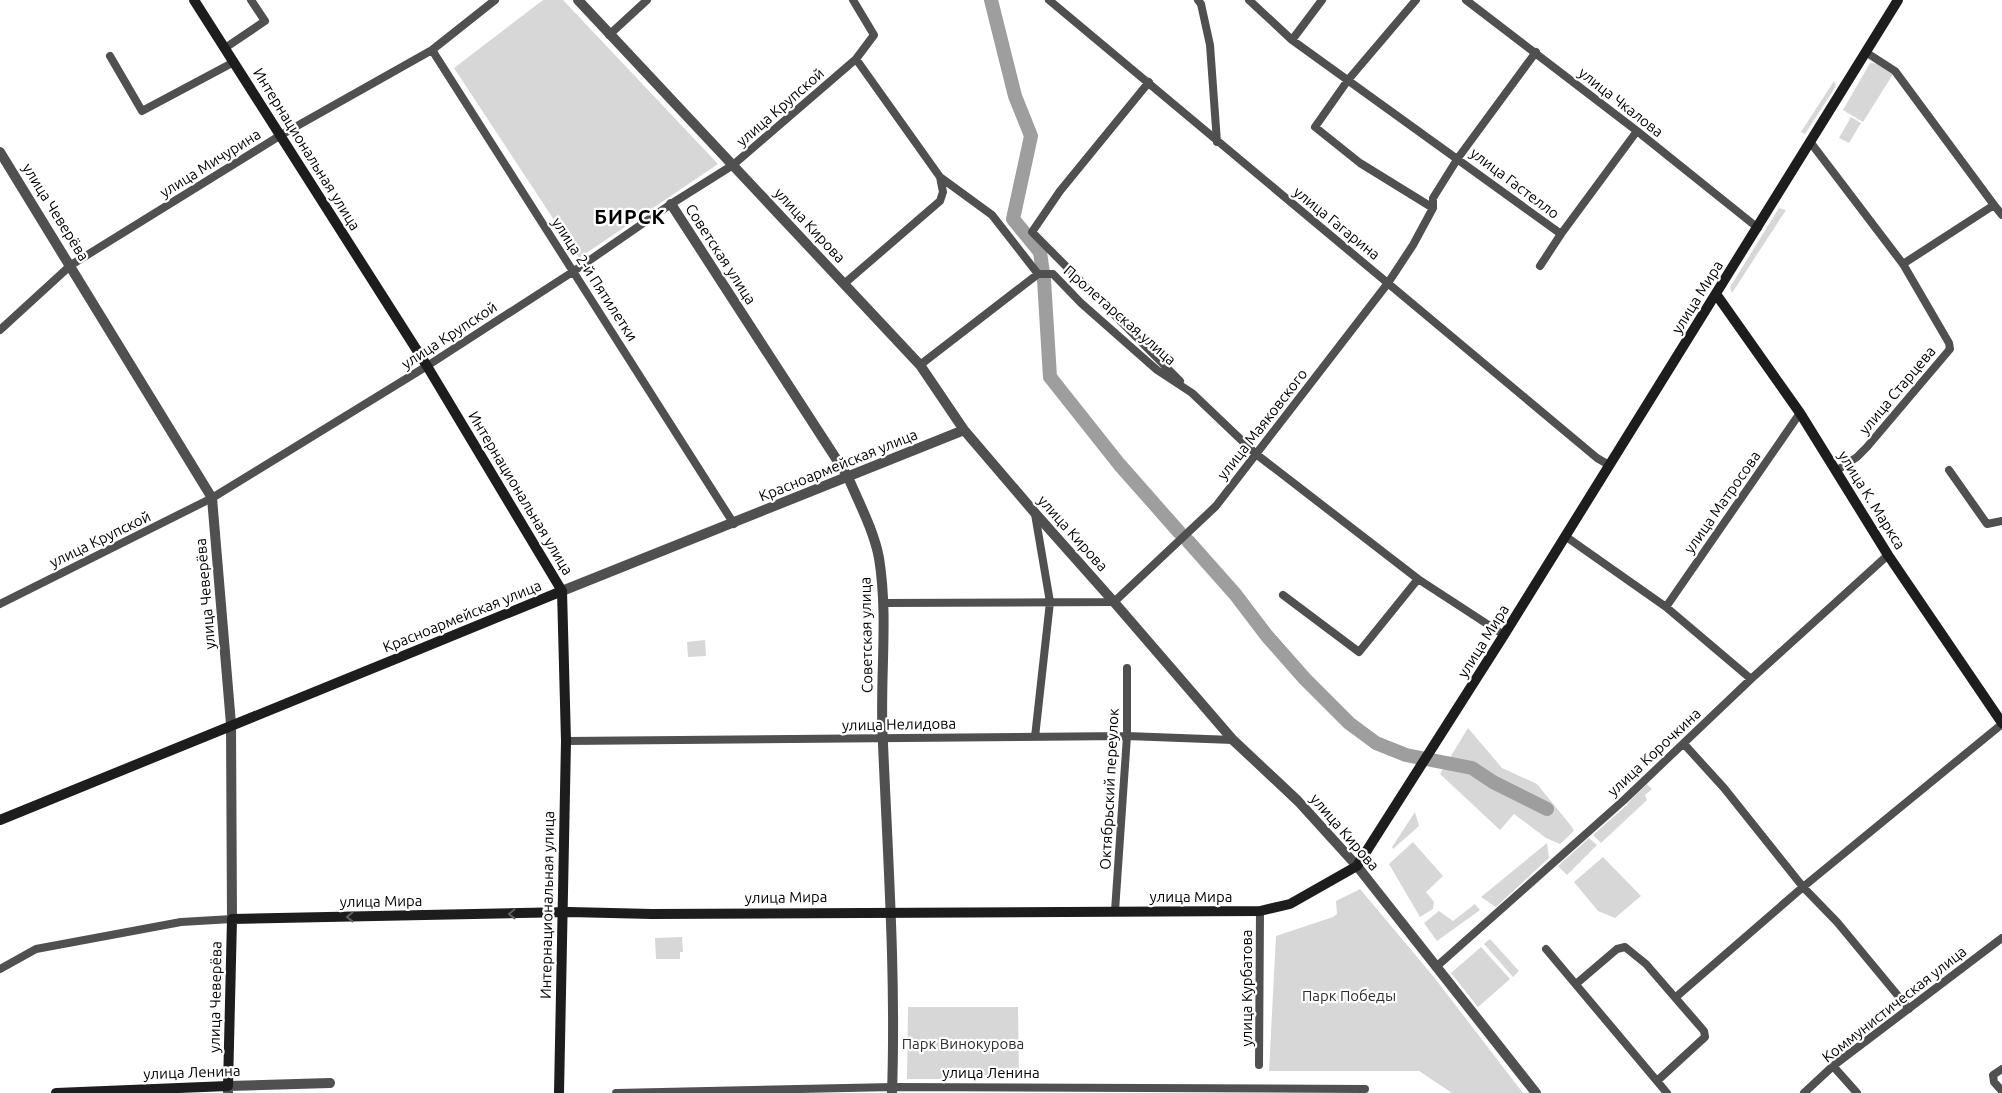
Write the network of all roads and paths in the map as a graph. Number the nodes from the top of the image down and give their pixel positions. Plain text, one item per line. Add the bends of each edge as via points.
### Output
1 (194, 0) edge
2 (252, 0) edge
3 (495, 0) edge
4 (578, 0) edge
5 (647, 0) edge
6 (853, 0) edge
7 (1049, 0) edge
8 (1198, 0) edge
9 (1322, 0) edge
10 (1416, 0) edge
11 (1466, 0) edge
12 (1898, 0) edge
13 (1254, 1) edge
14 (609, 35) junction
15 (1292, 40) junction
16 (225, 48) junction
17 (432, 50) junction
18 (1536, 52) junction
19 (1867, 53) junction
20 (110, 56) dead end
21 (856, 59) junction
22 (234, 62) junction
23 (1348, 80) junction
24 (1148, 82) junction
25 (1636, 130) junction
26 (281, 135) junction
27 (1217, 142) junction
28 (1811, 143) junction
29 (0, 152) edge
30 (1458, 158) junction
31 (733, 165) junction
32 (940, 178) junction
33 (671, 204) junction
34 (1994, 205) junction
35 (1433, 208) junction
36 (2002, 215) edge
37 (1758, 228) junction
38 (1561, 234) junction
39 (1902, 264) junction
40 (72, 266) junction
41 (1540, 266) dead end
42 (574, 271) junction
43 (1038, 274) junction
44 (845, 283) junction
45 (1388, 283) junction
46 (1716, 294) junction
47 (0, 330) edge
48 (920, 365) junction
49 (427, 366) junction
50 (1192, 393) junction
51 (1800, 413) junction
52 (964, 430) junction
53 (1256, 454) junction
54 (1609, 465) junction
55 (1949, 470) dead end
56 (1836, 471) junction
57 (848, 477) junction
58 (212, 498) junction
59 (1035, 513) junction
60 (2002, 521) edge
61 (734, 524) junction
62 (1565, 536) junction
63 (1888, 555) junction
64 (1418, 579) junction
65 (562, 591) junction
66 (1283, 595) dead end
67 (1050, 602) junction
68 (1114, 602) junction
69 (883, 603) junction
70 (0, 604) edge
71 (1666, 607) junction
72 (1504, 635) junction
73 (1127, 668) dead end
74 (1751, 679) junction
75 (2002, 723) edge
76 (231, 724) junction
77 (1127, 736) junction
78 (1035, 737) junction
79 (882, 738) junction
80 (1233, 740) junction
81 (566, 742) junction
82 (1684, 744) junction
83 (0, 820) edge
84 (1357, 866) junction
85 (1803, 887) junction
86 (891, 911) junction
87 (1116, 911) junction
88 (1260, 911) junction
89 (561, 912) junction
90 (232, 918) junction
91 (2002, 938) edge
92 (1546, 949) dead end
93 (1436, 967) junction
94 (0, 969) edge
95 (1576, 984) junction
96 (1676, 997) junction
97 (1908, 1008) junction
98 (1259, 1064) dead end
99 (1834, 1066) junction
100 (2002, 1069) edge
101 (1656, 1081) junction
102 (330, 1088) edge
103 (228, 1089) edge
104 (1365, 1089) dead end
105 (893, 1090) edge
106 (1271, 1091) edge
107 (2002, 1091) edge
108 (56, 1093) edge
109 (559, 1093) edge
110 (616, 1093) edge
111 (1536, 1093) edge
112 (1666, 1093) edge
113 (1804, 1093) edge
114 (1858, 1093) edge

1 - 16 main road, Интернациональная улица
2 - 16 street via 265,21
3 - 17 street, улица Мичурина
4 - 14 street, улица Кирова
5 - 14 street
6 - 21 street, улица Крупской via 874,35
7 - 24 street, улица Гагарина
8 - 27 street via 1210,45
9 - 15 street
10 - 23 street
11 - 18 street, улица Чкалова
12 - 19 main road, улица Мира
13 - 15 street, улица Гастелло
14 - 31 street, улица Кирова
15 - 23 street, улица Гастелло
16 - 22 main road, Интернациональная улица
17 - 26 street, улица Мичурина
17 - 42 street, улица 2-й Пятилетки
18 - 25 street, улица Чкалова
18 - 30 street, улица Маяковского
19 - 28 main road, улица Мира
19 - 34 street via 1895,71
20 - 22 street, Интернациональная улица via 142,111
21 - 31 street, улица Крупской
21 - 32 street, Пролетарская улица
22 - 26 main road, Интернациональная улица
23 - 30 street, улица Гастелло
23 - 35 street via 1315,127 1360,163
24 - 27 street, улица Гагарина
24 - 50 street, Пролетарская улица via 1060,191 1032,232
25 - 37 street, улица Чкалова
25 - 38 street, улица Гастелло
26 - 40 street, улица Мичурина
26 - 49 main road, Интернациональная улица
27 - 45 street, улица Гагарина
28 - 37 main road, улица Мира
28 - 39 street, улица Старцева
29 - 40 street, улица Чеверёва
30 - 35 street, улица Маяковского via 1433,198
30 - 38 street, улица Гастелло
31 - 33 street, улица Крупской
31 - 44 street, улица Кирова
32 - 43 street, Пролетарская улица via 992,215
32 - 44 street via 943,192 940,201
33 - 42 street, улица Крупской
33 - 57 street, Советская улица
34 - 36 street
34 - 39 street
35 - 45 street, улица Маяковского
37 - 46 main road, улица Мира
38 - 41 street
39 - 56 street, улица Старцева via 1950,349 1867,447
40 - 47 street, улица Мичурина
40 - 58 street, улица Чеверёва
42 - 49 street, улица Крупской
42 - 61 street, улица 2-й Пятилетки
43 - 48 street
43 - 50 street, Пролетарская улица via 1053,274 1081,303 1158,370
44 - 48 street, улица Кирова
45 - 53 street, улица Маяковского
45 - 54 street, улица Гагарина
46 - 51 main road, улица К. Маркса
46 - 54 main road, улица Мира
48 - 52 street, улица Кирова
49 - 58 street, улица Крупской
49 - 65 main road, Интернациональная улица
50 - 53 street, Пролетарская улица
51 - 56 main road, улица К. Маркса
51 - 71 street, улица Матросова
52 - 57 street, Красноармейская улица
52 - 59 street, улица Кирова
53 - 64 street, Пролетарская улица
53 - 68 street, улица Маяковского via 1216,506
54 - 62 main road, улица Мира
55 - 60 street via 1987,524
56 - 63 main road, улица К. Маркса
57 - 61 street, Красноармейская улица
57 - 69 street, Советская улица via 879,557
58 - 70 street, улица Крупской
58 - 76 street, улица Чеверёва
59 - 67 street
59 - 68 street, улица Кирова
61 - 65 street, Красноармейская улица
62 - 71 street
62 - 72 main road, улица Мира
63 - 74 street, улица Корочкина
63 - 75 main road, улица К. Маркса
64 - 66 street via 1359,652
64 - 72 street, Пролетарская улица
65 - 76 main road, Красноармейская улица
65 - 81 main road, Интернациональная улица
67 - 68 street
67 - 69 street
67 - 78 street
68 - 80 street, улица Кирова
69 - 79 street, Советская улица
71 - 74 street
72 - 84 main road, улица Мира
73 - 77 street, Октябрьский переулок
74 - 82 street, улица Корочкина
75 - 85 street
76 - 83 main road, Красноармейская улица
76 - 90 street, улица Чеверёва
77 - 78 street, улица Нелидова
77 - 80 street, улица Нелидова
77 - 87 street, Октябрьский переулок
78 - 79 street, улица Нелидова
79 - 81 street, улица Нелидова
79 - 86 street, Советская улица
80 - 84 street, улица Кирова via 1298,801
81 - 89 main road, Интернациональная улица
82 - 85 street via 1724,788
82 - 93 street, улица Корочкина
84 - 88 main road, улица Мира via 1290,904
84 - 93 street, улица Кирова
85 - 96 street
85 - 97 street via 1837,922
86 - 87 main road, улица Мира
86 - 89 main road, улица Мира
86 - 105 street, Советская улица
87 - 88 main road, улица Мира
88 - 98 street, улица Курбатова
89 -> 90 main road, улица Мира
89 - 109 main road, Интернациональная улица
90 - 94 street, улица Мира via 181,922 36,949
90 - 103 main road, улица Чеверёва
91 - 97 street, Коммунистическая улица
92 - 95 street
93 - 111 street, улица Кирова
95 - 96 street via 1617,949 1625,947 1646,964
95 - 101 street
96 - 101 street via 1704,1031 1705,1037
97 - 99 street, Коммунистическая улица
99 - 113 street, Коммунистическая улица
99 - 114 street
100 - 107 street via 1993,1075 1994,1082
101 - 112 street
102 - 103 street, улица Ленина
103 - 108 main road, улица Ленина
104 - 106 street, улица Ленина
105 - 106 street, улица Ленина
105 - 110 street, улица Ленина

